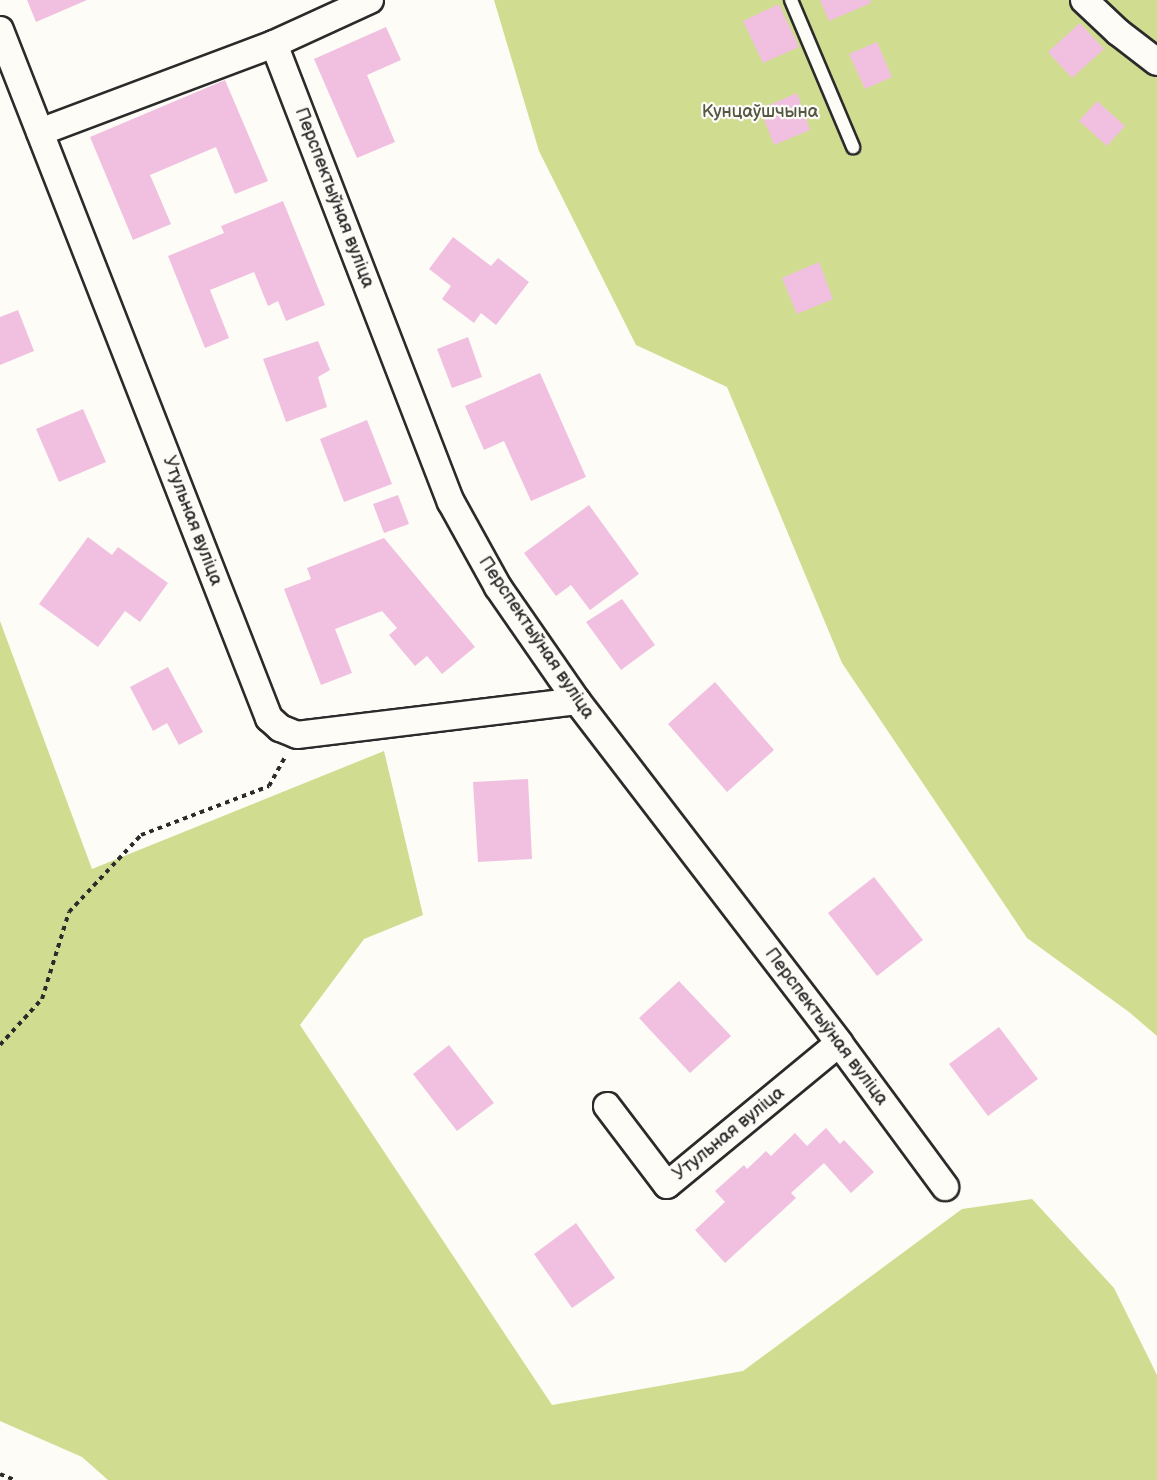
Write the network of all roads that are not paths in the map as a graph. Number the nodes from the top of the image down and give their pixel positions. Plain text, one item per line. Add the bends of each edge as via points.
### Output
1 (370, 0) edge
2 (791, 0) edge
3 (1084, 0) edge
4 (0, 30) edge
5 (274, 44) junction
6 (1157, 62) edge
7 (40, 132) junction
8 (853, 147) dead end
9 (578, 701) junction
10 (839, 1043) junction
11 (607, 1106) dead end
12 (945, 1187) dead end

1 - 5 street
2 - 8 lane
3 - 6 street
4 - 7 street, Утульная вуліца
5 - 7 street
5 - 9 street, Перспектыўная вуліца via 451,502 498,587
7 - 9 street, Утульная вуліца via 269,718 297,735
9 - 10 street, Перспектыўная вуліца
10 - 11 street, Утульная вуліца via 667,1185
10 - 12 street, Перспектыўная вуліца

